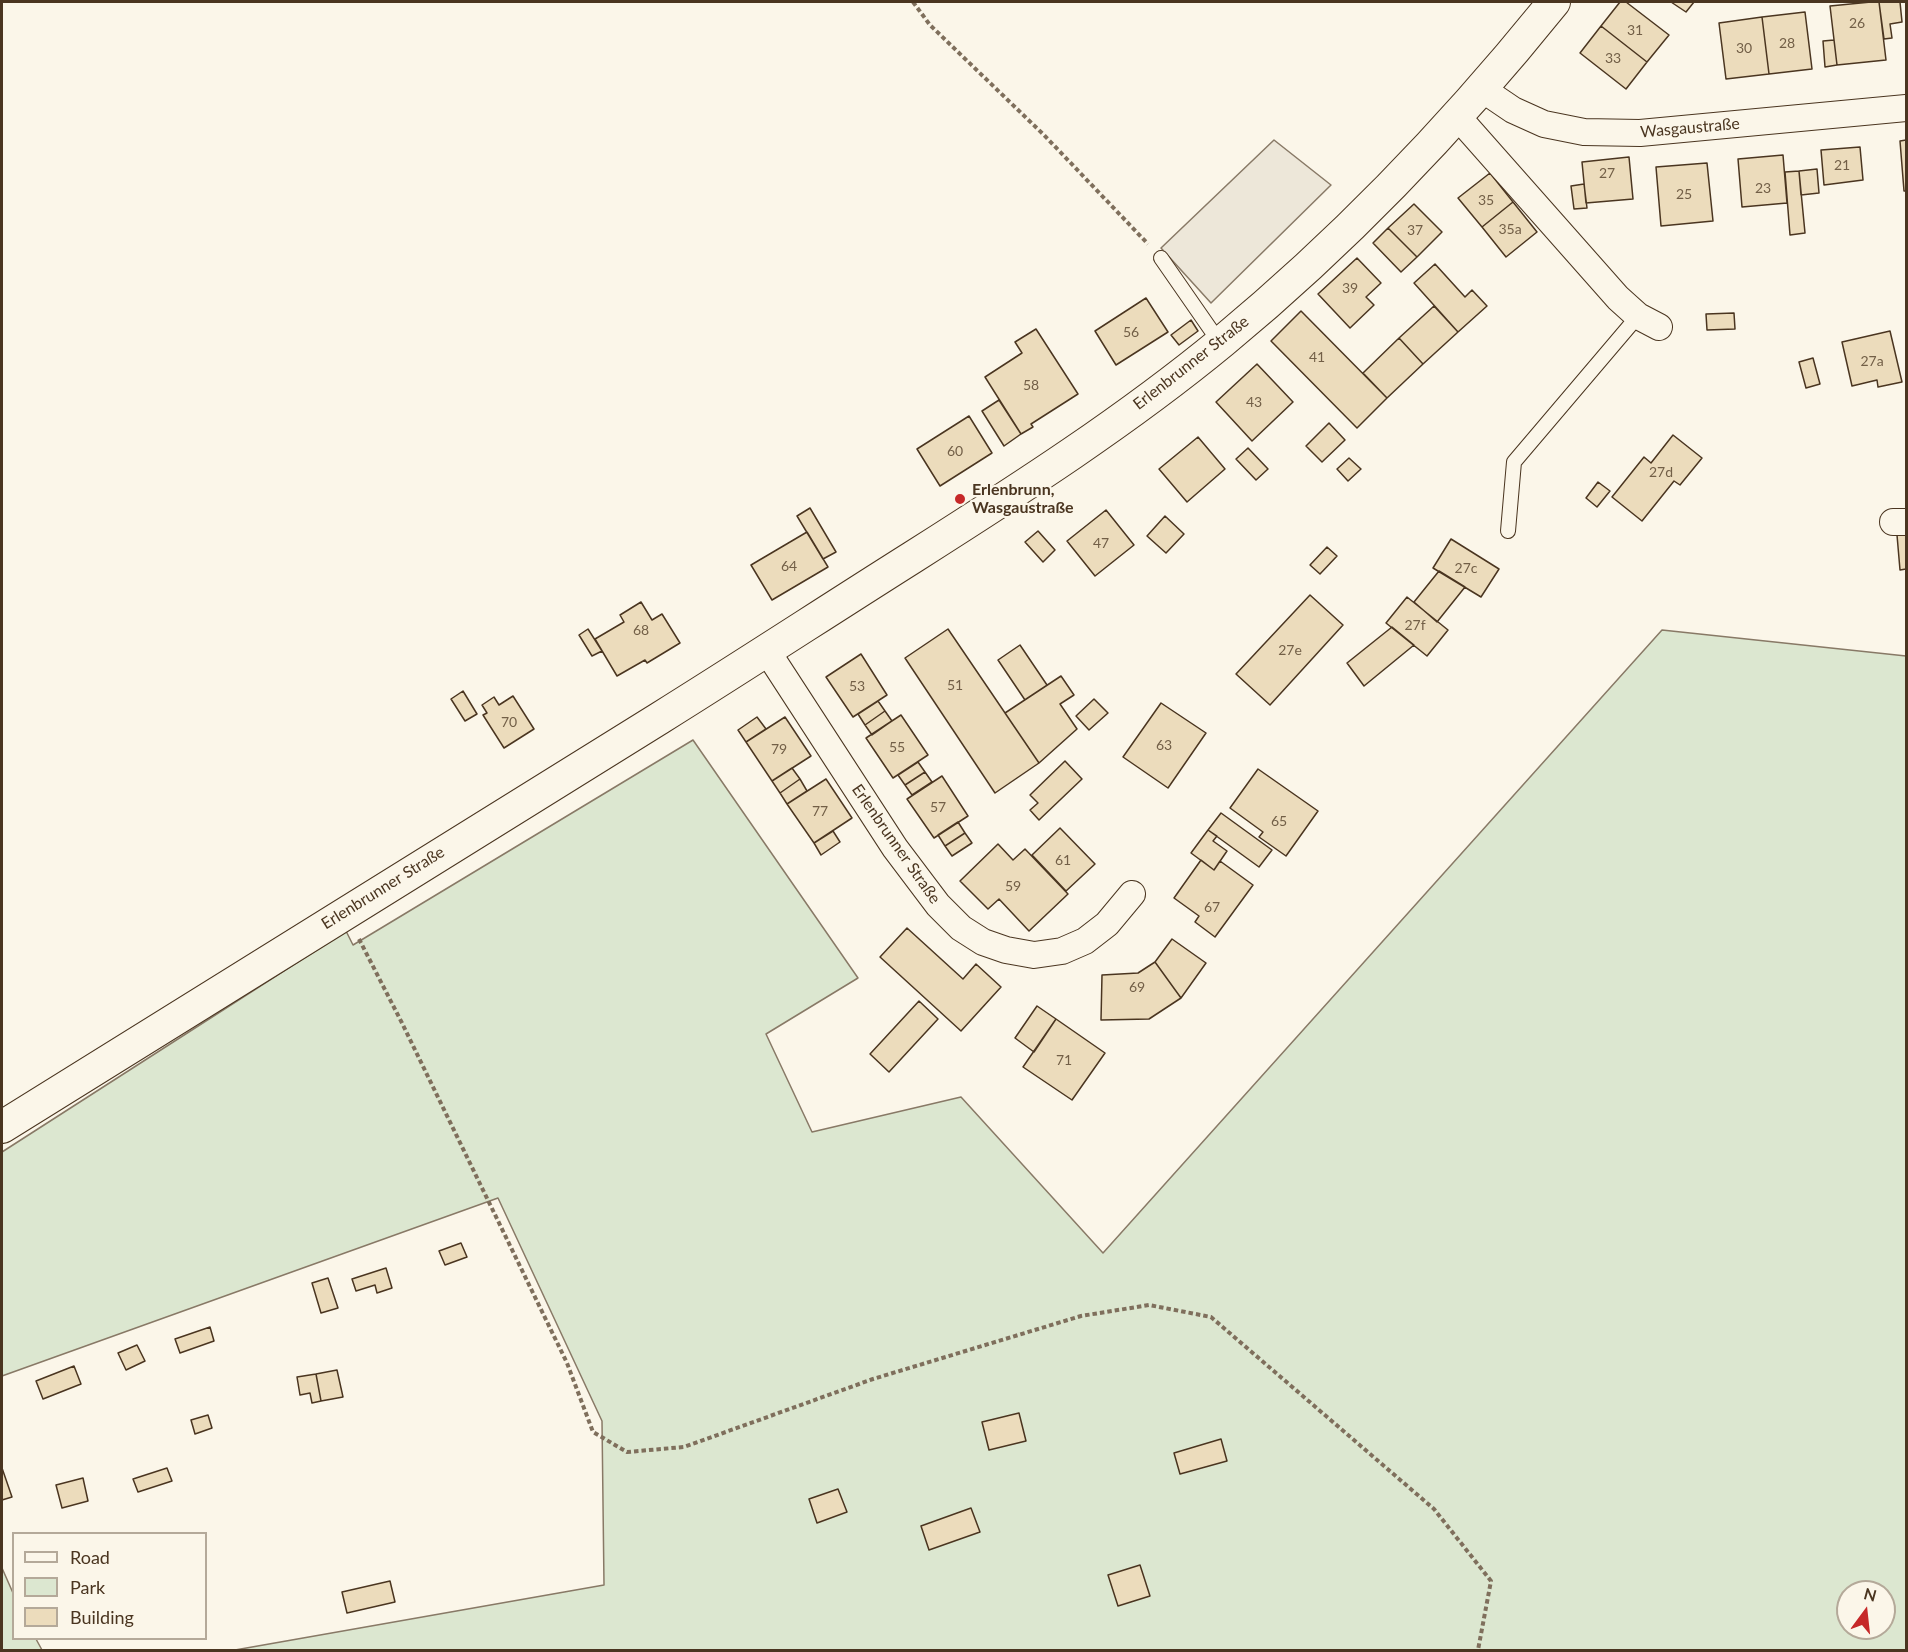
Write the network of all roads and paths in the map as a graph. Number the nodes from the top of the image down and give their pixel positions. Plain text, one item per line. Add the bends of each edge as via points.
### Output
1 (913, 2) edge
2 (1554, 2) edge
3 (1482, 89) junction
4 (1906, 108) edge
5 (1457, 116) junction
6 (1161, 258) joint
7 (1648, 321) joint
8 (1220, 343) junction
9 (1508, 531) dead end
10 (766, 651) junction
11 (1132, 894) dead end
12 (346, 911) junction
13 (2, 1127) edge
14 (1478, 1650) edge

1 - 6 path via 930,25 1044,135
2 - 3 street, Erlenbrunner Straße
3 - 4 street, Wasgaustraße via 1513,110 1545,124 1584,132 1640,133
3 - 5 street, Erlenbrunner Straße
5 - 7 street via 1618,298
5 - 8 street, Erlenbrunner Straße via 1286,286
6 - 8 lane via 1184,283
7 - 9 lane via 1514,462
8 - 10 street, Erlenbrunner Straße via 1043,474
10 - 11 street, Erlenbrunner Straße via 895,848 938,905 961,928 1006,950 1034,955 1062,951 1085,941 1107,924
10 - 12 street, Erlenbrunner Straße
12 - 13 street, Erlenbrunner Straße
12 - 14 path via 562,1352 593,1432 627,1452 684,1447 873,1379 1081,1316 1149,1305 1211,1317 1434,1509 1491,1581

